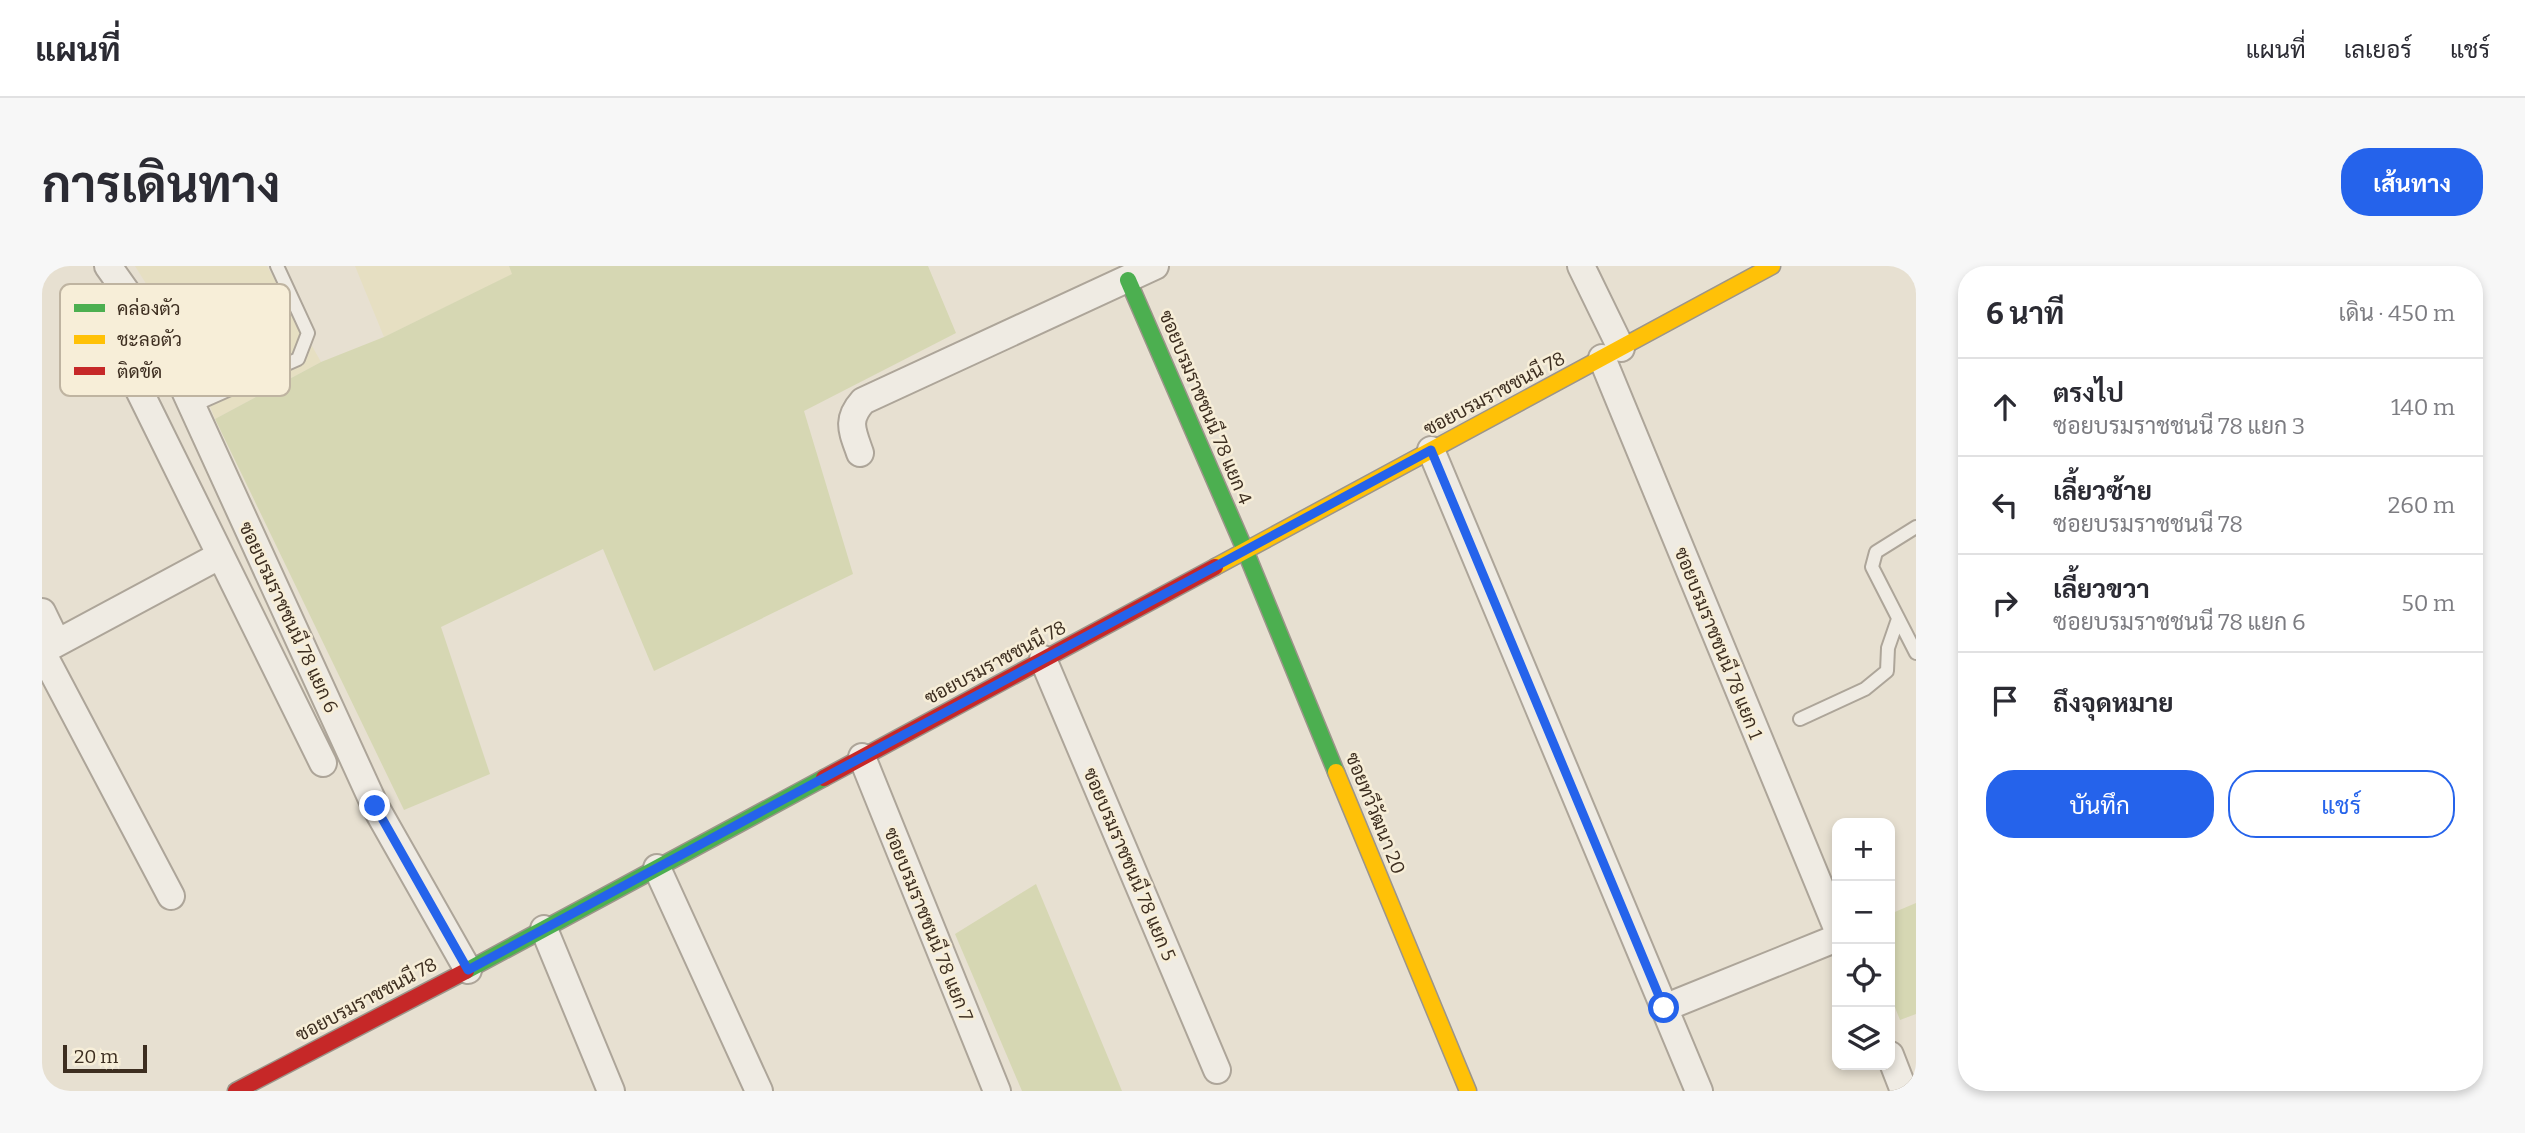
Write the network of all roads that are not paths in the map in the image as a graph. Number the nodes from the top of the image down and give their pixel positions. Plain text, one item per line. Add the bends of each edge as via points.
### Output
1 (108, 266) edge
2 (277, 266) edge
3 (1155, 266) edge
4 (1581, 266) edge
5 (1772, 266) edge
6 (1128, 280) junction
7 (121, 284) edge
8 (285, 284) edge
9 (290, 294) edge
10 (1611, 353) junction
11 (290, 363) edge
12 (142, 396) edge
13 (187, 396) edge
14 (215, 396) edge
15 (192, 406) junction
16 (1431, 450) junction
17 (860, 453) dead end
18 (1916, 527) edge
19 (1245, 550) junction
20 (219, 556) junction
21 (42, 612) edge
22 (1898, 619) junction
23 (47, 648) edge
24 (1916, 653) edge
25 (1043, 659) junction
26 (1800, 719) dead end
27 (862, 757) junction
28 (323, 763) dead end
29 (657, 868) junction
30 (171, 897) dead end
31 (1832, 915) edge
32 (544, 929) junction
33 (1832, 940) edge
34 (468, 970) junction
35 (1664, 1008) junction
36 (1895, 1067) edge
37 (1217, 1069) dead end
38 (236, 1091) edge
39 (611, 1091) edge
40 (759, 1091) edge
41 (997, 1091) edge
42 (1468, 1091) edge
43 (1699, 1091) edge
44 (1905, 1091) edge

1 - 7 street, ซอยบรมราชชนนี 78 แยก 6
2 - 8 lane
3 - 6 street
4 - 10 street, ซอยบรมราชชนนี 78 แยก 1
5 - 10 street, ซอยบรมราชชนนี 78
6 - 17 street via 863,401 853,412 852,428
6 - 19 street, ซอยบรมราชชนนี 78 แยก 4
9 - 11 lane via 308,333 298,359
10 - 16 street, ซอยบรมราชชนนี 78
10 - 31 street, ซอยบรมราชชนนี 78 แยก 1
12 - 20 street
13 - 15 street, ซอยบรมราชชนนี 78 แยก 6
14 - 15 lane
15 - 34 street, ซอยบรมราชชนนี 78 แยก 6 via 375,806
16 - 19 street, ซอยบรมราชชนนี 78
16 - 35 street
18 - 22 lane via 1876,552 1872,567
19 - 25 street, ซอยบรมราชชนนี 78
19 - 42 street, ซอยทวีวัฒนา 20
20 - 23 street
20 - 28 street
21 - 23 street
22 - 24 lane
22 - 26 lane via 1888,648 1887,671 1865,689
23 - 30 street
25 - 27 street, ซอยบรมราชชนนี 78
25 - 37 street, ซอยบรมราชชนนี 78 แยก 5
27 - 29 street, ซอยบรมราชชนนี 78
27 - 41 street, ซอยบรมราชชนนี 78 แยก 7
29 - 32 street, ซอยบรมราชชนนี 78
29 - 40 street
32 - 34 street, ซอยบรมราชชนนี 78
32 - 39 street
33 - 35 street
34 - 38 street, ซอยบรมราชชนนี 78
35 - 43 street
36 - 44 street

